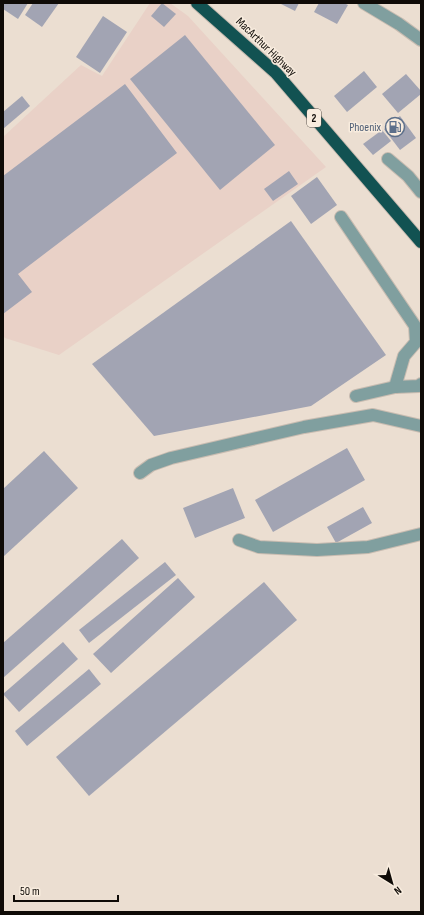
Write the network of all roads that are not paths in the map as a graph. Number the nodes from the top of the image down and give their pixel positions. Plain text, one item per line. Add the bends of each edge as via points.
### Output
1 (197, 3) edge
2 (364, 3) edge
3 (421, 40) edge
4 (388, 159) dead end
5 (421, 192) edge
6 (341, 217) dead end
7 (421, 242) edge
8 (421, 384) edge
9 (395, 387) junction
10 (356, 396) dead end
11 (421, 426) edge
12 (140, 473) dead end
13 (421, 534) edge
14 (239, 540) dead end

1 - 7 highway, MacArthur Highway / 2 via 276,73
2 - 3 street
4 - 5 street via 408,176
6 - 9 street via 415,326 416,342 404,356
8 - 9 street
9 - 10 street
11 - 12 street via 372,415 359,417 304,427 172,458 151,465
13 - 14 street via 368,547 317,550 259,547

